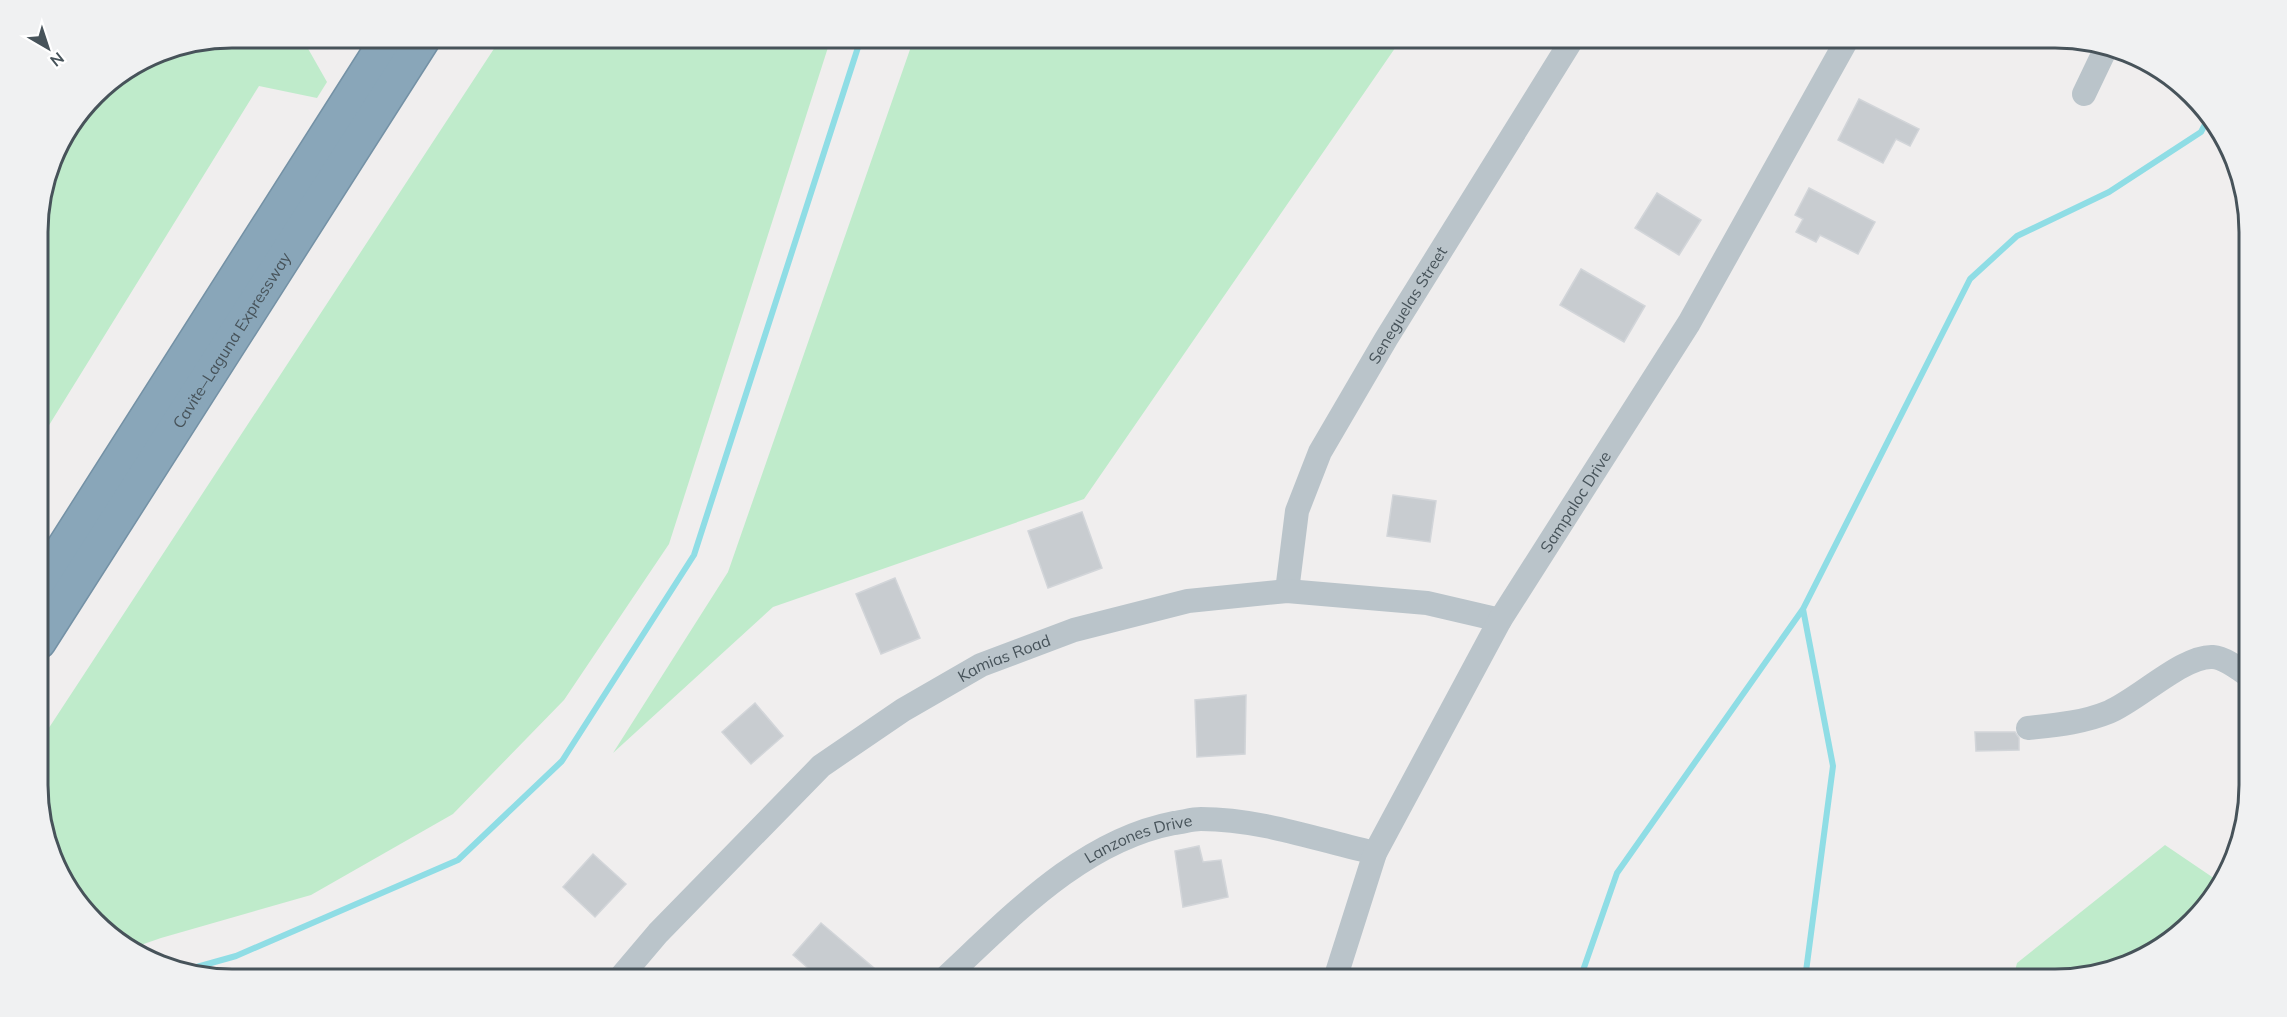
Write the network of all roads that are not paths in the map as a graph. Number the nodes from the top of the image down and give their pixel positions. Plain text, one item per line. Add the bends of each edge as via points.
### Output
1 (382, 48) edge
2 (418, 48) edge
3 (1567, 48) edge
4 (1840, 48) edge
5 (2103, 55) edge
6 (2084, 94) dead end
7 (48, 572) edge
8 (1287, 591) junction
9 (1500, 620) junction
10 (48, 628) edge
11 (2239, 671) edge
12 (2028, 728) dead end
13 (1375, 853) junction
14 (627, 969) edge
15 (955, 969) edge
16 (1338, 969) edge

1 - 7 highway, Cavite–Laguna Expressway
2 - 10 highway, Cavite–Laguna Expressway
3 - 8 street, Seneguelas Street via 1320,452 1297,511
4 - 9 street, Sampaloc Drive via 1689,323
5 - 6 street
8 - 9 street, Kamias Road via 1427,603
8 - 14 street, Kamias Road via 1188,600 1074,630 981,665 903,710 821,766
9 - 13 street, Sampaloc Drive
11 - 12 street via 2214,657 2192,660 2110,712 2074,723
13 - 15 street, Lanzones Drive via 1244,822 1199,819 1150,828 1091,855 1025,904
13 - 16 street, Sampaloc Drive

